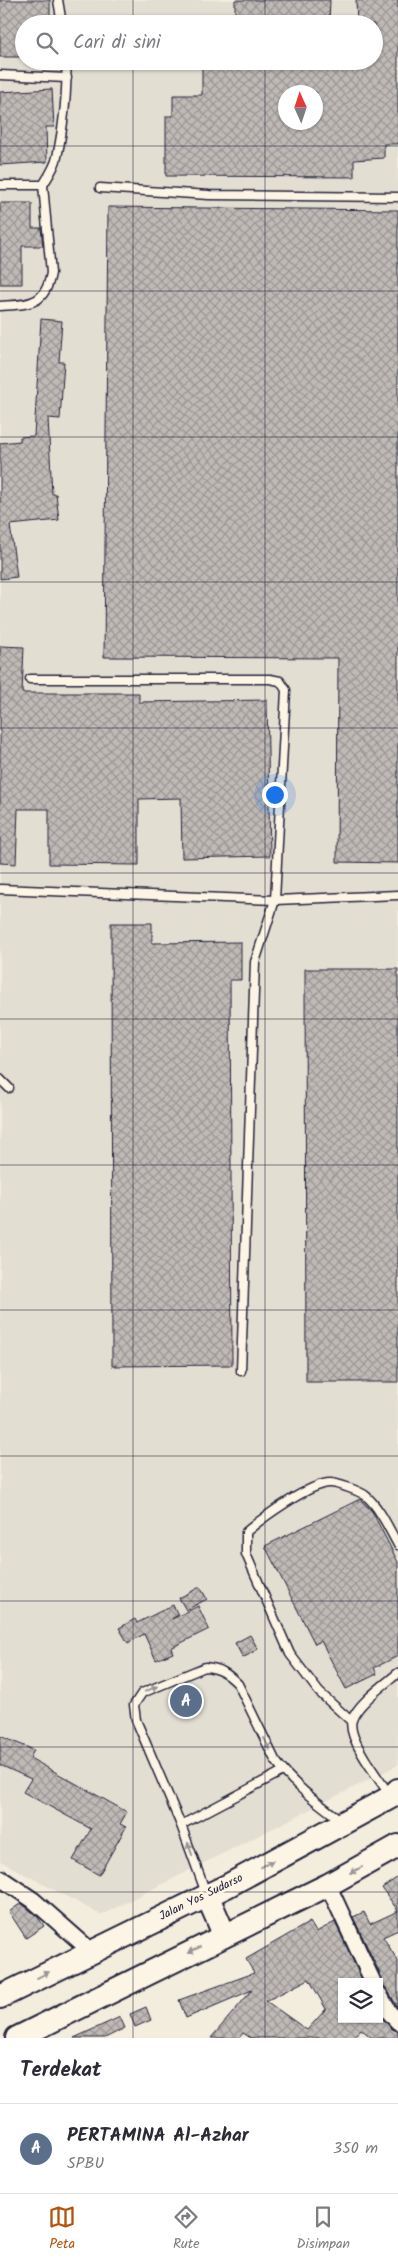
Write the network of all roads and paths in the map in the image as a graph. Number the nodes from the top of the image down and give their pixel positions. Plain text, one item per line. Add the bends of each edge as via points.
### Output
1 (58, 0) edge
2 (60, 15) edge
3 (67, 70) edge
4 (0, 75) edge
5 (67, 78) junction
6 (0, 185) edge
7 (43, 185) junction
8 (100, 188) dead end
9 (398, 198) edge
10 (0, 306) edge
11 (30, 679) dead end
12 (0, 889) edge
13 (398, 895) edge
14 (274, 900) junction
15 (0, 1078) edge
16 (9, 1088) dead end
17 (241, 1372) dead end
18 (398, 1544) edge
19 (398, 1673) edge
20 (351, 1721) junction
21 (283, 1771) junction
22 (394, 1793) edge
23 (342, 1822) junction
24 (181, 1825) junction
25 (398, 1846) edge
26 (0, 1878) edge
27 (328, 1885) junction
28 (207, 1895) junction
29 (224, 1934) junction
30 (91, 1951) junction
31 (371, 1978) edge
32 (0, 1997) edge
33 (383, 2001) edge
34 (398, 2022) edge
35 (17, 2038) edge

1 - 2 lane
3 - 5 lane
4 - 5 lane
5 - 7 lane via 57,159
6 - 7 lane
7 - 10 lane via 51,273 48,287 41,299 28,304
8 - 9 lane via 209,195
11 - 14 lane via 270,679 285,685
12 - 14 lane
13 - 14 lane
14 - 17 lane via 255,962
15 - 16 lane
18 - 20 lane via 365,1495 329,1483 305,1492 265,1515 246,1532 246,1554 290,1654 319,1692
19 - 20 lane via 362,1706
20 - 22 lane via 352,1735 357,1744
21 - 23 lane
21 - 24 lane
24 -> 21 lane via 136,1720 134,1705 142,1693 205,1667 222,1671 238,1684
22 - 23 main road, Jalan Yos Sudarso
28 -> 23 main road, Jalan Yos Sudarso
28 -> 24 lane
25 -> 27 main road
26 - 30 street via 33,1900
27 - 29 main road
27 - 31 street
28 - 29 main road
28 - 30 main road, Jalan Yos Sudarso
29 -> 35 main road
32 -> 30 main road, Jalan Yos Sudarso
33 - 34 street

